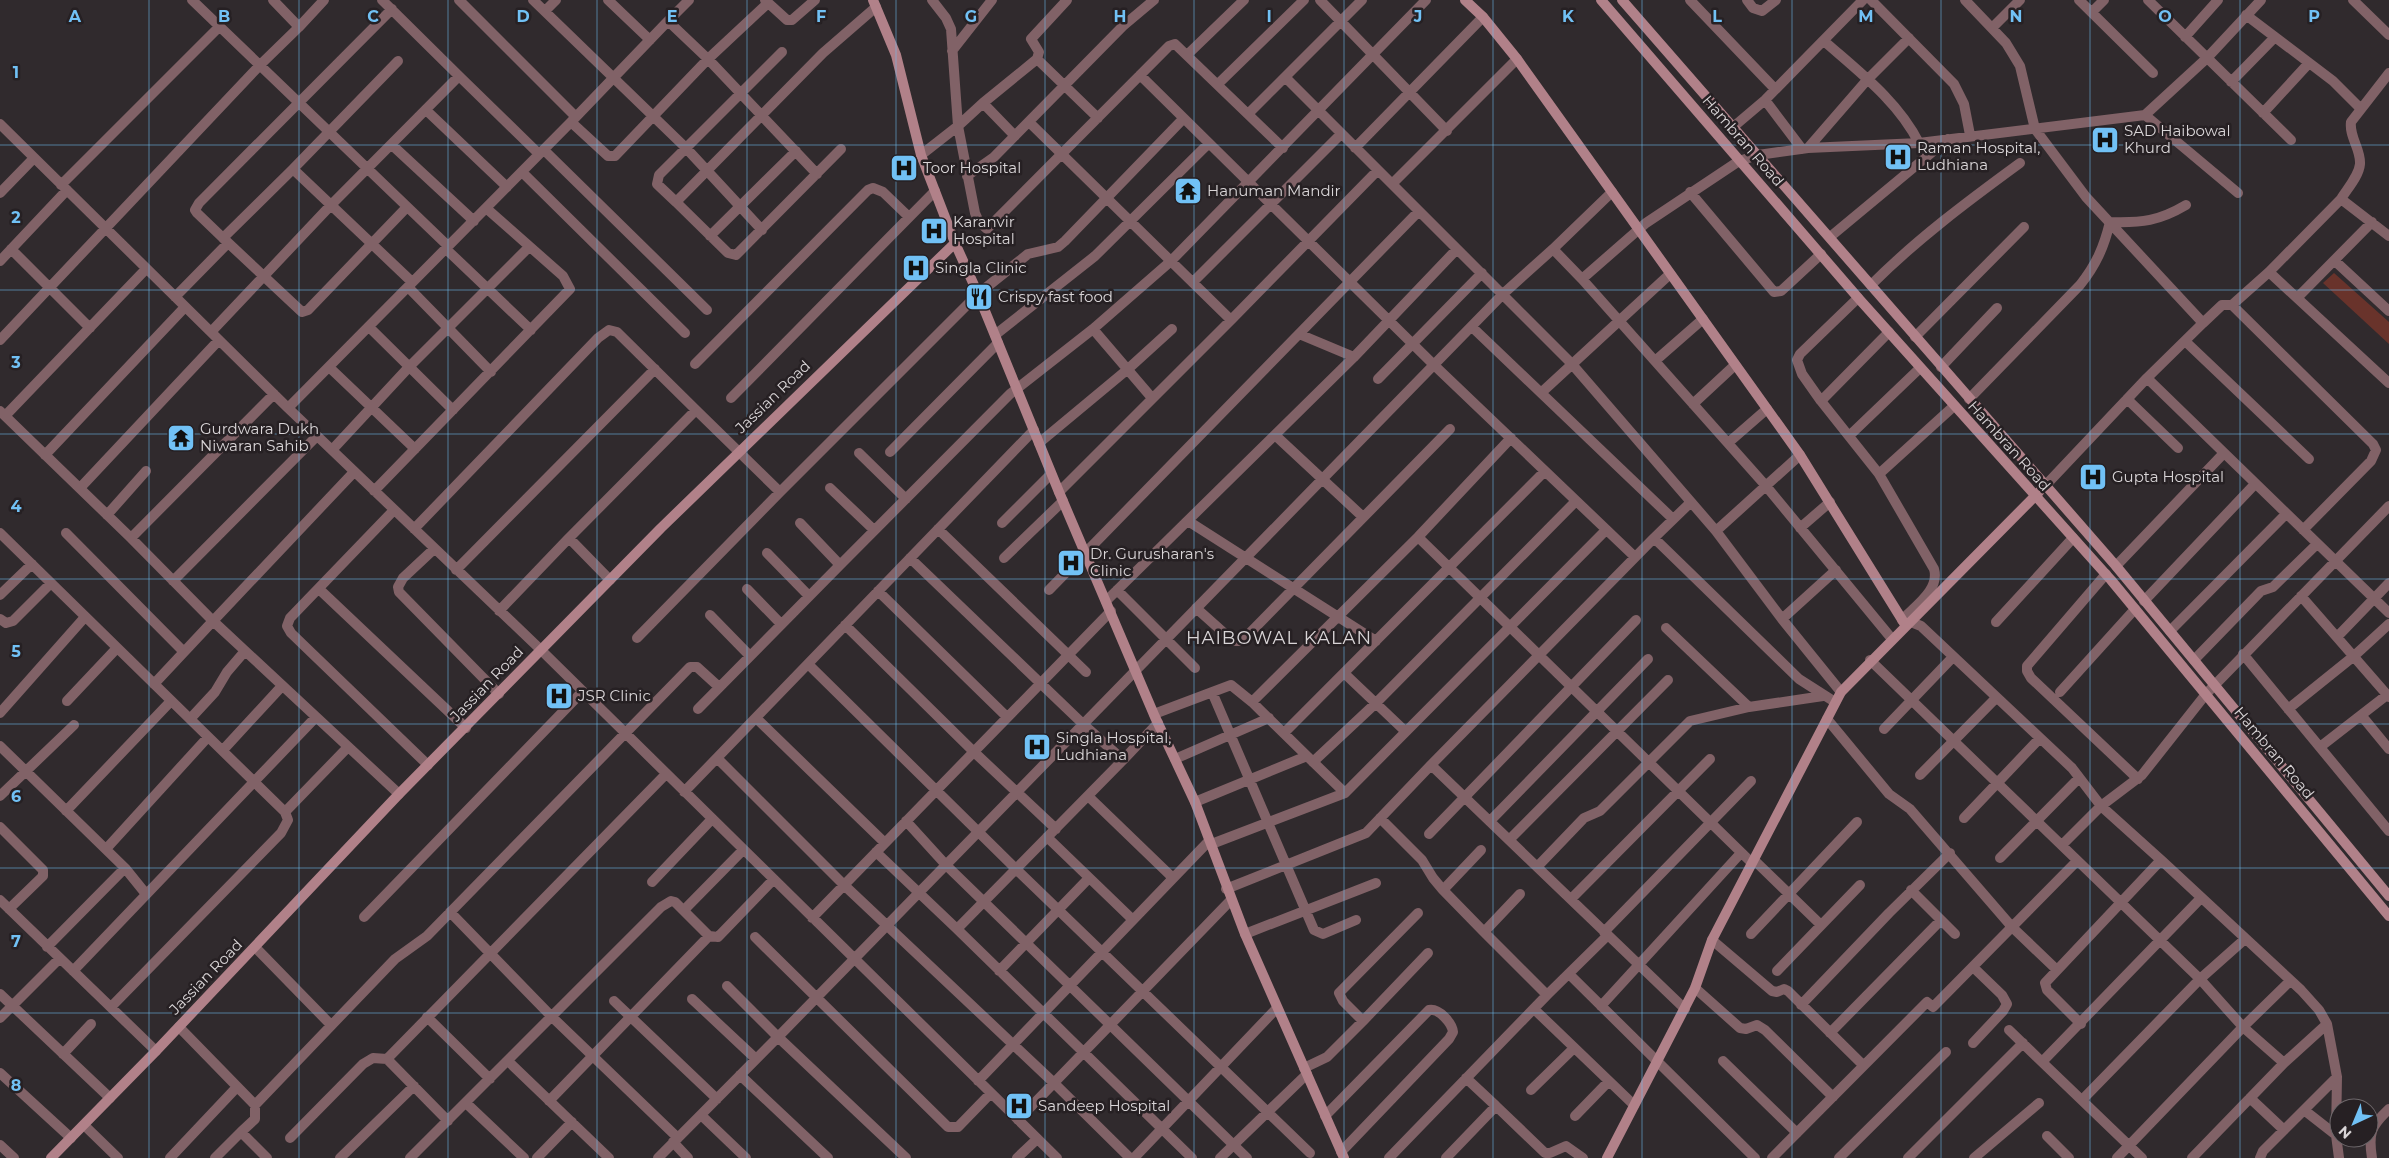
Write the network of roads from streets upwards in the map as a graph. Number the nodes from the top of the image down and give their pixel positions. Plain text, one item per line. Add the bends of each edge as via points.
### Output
1 (192, 0) edge
2 (273, 0) edge
3 (324, 0) edge
4 (382, 0) edge
5 (459, 0) edge
6 (533, 0) edge
7 (556, 0) edge
8 (608, 0) edge
9 (815, 0) edge
10 (932, 0) edge
11 (992, 0) edge
12 (1067, 0) edge
13 (1154, 0) edge
14 (1244, 0) edge
15 (1304, 0) edge
16 (1320, 0) edge
17 (1362, 0) edge
18 (1426, 0) edge
19 (1465, 0) edge
20 (1601, 0) edge
21 (1622, 0) edge
22 (1690, 0) edge
23 (1747, 0) edge
24 (1776, 0) edge
25 (1863, 0) edge
26 (1871, 0) edge
27 (1965, 0) edge
28 (2020, 0) edge
29 (2079, 0) edge
30 (2104, 0) edge
31 (2148, 0) edge
32 (2217, 0) edge
33 (2261, 0) edge
34 (2353, 0) edge
35 (686, 1) edge
36 (766, 1) edge
37 (874, 3) edge
38 (392, 9) junction
39 (545, 11) junction
40 (2092, 12) junction
41 (2246, 15) junction
42 (1483, 17) junction
43 (668, 21) junction
44 (1342, 21) junction
45 (220, 26) junction
46 (299, 27) junction
47 (1994, 27) junction
48 (2389, 35) edge
49 (2185, 37) junction
50 (2275, 37) junction
51 (1909, 38) junction
52 (650, 40) junction
53 (1824, 40) junction
54 (952, 51) junction
55 (782, 52) dead end
56 (1373, 54) junction
57 (1187, 55) junction
58 (2207, 58) junction
59 (708, 59) junction
60 (1038, 59) junction
61 (1517, 59) junction
62 (398, 61) dead end
63 (2310, 63) junction
64 (260, 65) junction
65 (2153, 72) dead end
66 (2389, 74) edge
67 (1140, 75) junction
68 (459, 76) junction
69 (1285, 77) junction
70 (614, 78) junction
71 (1867, 80) junction
72 (2231, 82) junction
73 (1218, 84) junction
74 (1064, 85) junction
75 (1775, 90) junction
76 (1410, 93) junction
77 (741, 94) junction
78 (1765, 100) junction
79 (299, 103) junction
80 (983, 103) junction
81 (2360, 108) junction
82 (426, 110) junction
83 (1318, 111) junction
84 (2263, 113) junction
85 (1248, 114) junction
86 (2145, 114) junction
87 (652, 115) junction
88 (762, 115) junction
89 (1098, 118) junction
90 (574, 119) junction
91 (1184, 119) junction
92 (1029, 122) junction
93 (0, 124) edge
94 (958, 126) junction
95 (1732, 128) junction
96 (2034, 129) junction
97 (1447, 131) junction
98 (329, 132) junction
99 (1341, 134) junction
100 (1015, 136) junction
101 (1970, 136) junction
102 (1948, 138) junction
103 (2291, 140) dead end
104 (1208, 143) junction
105 (1919, 143) junction
106 (392, 145) junction
107 (686, 148) junction
108 (1283, 148) junction
109 (1355, 148) junction
110 (1805, 148) junction
111 (842, 149) dead end
112 (796, 151) junction
113 (542, 152) junction
114 (1062, 154) junction
115 (921, 155) junction
116 (1758, 155) junction
117 (34, 158) junction
118 (1739, 161) junction
119 (2020, 163) dead end
120 (293, 169) junction
121 (368, 169) junction
122 (707, 170) junction
123 (1378, 170) junction
124 (522, 172) junction
125 (817, 174) junction
126 (967, 176) junction
127 (1248, 182) junction
128 (1392, 184) junction
129 (64, 187) junction
130 (507, 187) junction
131 (935, 191) junction
132 (1612, 192) junction
133 (1690, 192) junction
134 (0, 193) edge
135 (2238, 193) dead end
136 (1107, 198) junction
137 (2341, 199) junction
138 (676, 202) junction
139 (331, 205) junction
140 (1271, 205) junction
141 (2186, 205) dead end
142 (740, 206) junction
143 (407, 207) junction
144 (486, 208) junction
145 (1419, 211) junction
146 (910, 217) junction
147 (474, 221) junction
148 (1131, 222) junction
149 (2110, 222) junction
150 (2372, 222) junction
151 (2024, 227) dead end
152 (105, 228) junction
153 (762, 230) junction
154 (1637, 230) junction
155 (710, 236) junction
156 (2389, 236) edge
157 (1830, 237) junction
158 (226, 240) junction
159 (1308, 241) junction
160 (955, 243) junction
161 (372, 244) junction
162 (447, 247) junction
163 (529, 247) junction
164 (11, 249) junction
165 (1457, 249) junction
166 (1553, 249) junction
167 (1820, 254) junction
168 (0, 261) edge
169 (1171, 261) junction
170 (2334, 261) junction
171 (146, 269) junction
172 (2268, 272) junction
173 (1482, 273) junction
174 (1670, 274) junction
175 (263, 276) junction
176 (1582, 279) junction
177 (1193, 282) junction
178 (1349, 282) junction
179 (410, 285) junction
180 (1871, 285) junction
181 (50, 288) junction
182 (488, 288) junction
183 (978, 294) junction
184 (1503, 294) junction
185 (175, 297) junction
186 (1858, 298) junction
187 (2297, 298) junction
188 (2232, 305) junction
189 (185, 306) junction
190 (1997, 308) dead end
191 (707, 310) dead end
192 (2389, 311) edge
193 (1703, 319) junction
194 (1231, 320) junction
195 (1389, 321) junction
196 (1619, 321) junction
197 (2203, 323) junction
198 (368, 327) junction
199 (1472, 327) junction
200 (90, 328) junction
201 (448, 328) junction
202 (1093, 329) junction
203 (1172, 329) dead end
204 (531, 330) junction
205 (210, 332) junction
206 (1889, 332) junction
207 (685, 333) dead end
208 (1299, 334) junction
209 (1915, 337) junction
210 (997, 339) junction
211 (0, 340) edge
212 (219, 340) junction
213 (2185, 341) junction
214 (1411, 342) junction
215 (1354, 357) junction
216 (1655, 361) junction
217 (1571, 363) junction
218 (695, 364) dead end
219 (1434, 365) junction
220 (1735, 365) junction
221 (329, 367) junction
222 (410, 367) junction
223 (1941, 367) junction
224 (1920, 368) junction
225 (655, 369) junction
226 (1128, 369) junction
227 (491, 372) junction
228 (1378, 378) dead end
229 (2147, 378) junction
230 (2389, 383) edge
231 (1017, 388) junction
232 (1542, 392) junction
233 (274, 394) junction
234 (731, 398) dead end
235 (1152, 398) junction
236 (1969, 399) junction
237 (2127, 399) junction
238 (1821, 401) junction
239 (1693, 404) junction
240 (1954, 406) junction
241 (288, 408) junction
242 (372, 408) junction
243 (1767, 409) junction
244 (453, 410) junction
245 (696, 410) junction
246 (2, 413) edge
247 (1450, 428) dead end
248 (1034, 430) junction
249 (1275, 435) junction
250 (317, 436) junction
251 (1849, 436) junction
252 (1510, 438) junction
253 (1039, 443) junction
254 (1728, 444) junction
255 (2178, 448) dead end
256 (415, 449) junction
257 (332, 450) junction
258 (738, 451) junction
259 (890, 452) dead end
260 (859, 453) dead end
261 (2224, 454) junction
262 (45, 455) junction
263 (1800, 455) junction
264 (2309, 459) dead end
265 (146, 471) dead end
266 (1545, 471) junction
267 (354, 472) junction
268 (1052, 474) junction
269 (1879, 474) junction
270 (1323, 479) junction
271 (2256, 484) junction
272 (1766, 486) junction
273 (2044, 487) junction
274 (80, 488) junction
275 (830, 488) dead end
276 (374, 491) junction
277 (780, 492) junction
278 (2034, 496) junction
279 (1061, 497) junction
280 (906, 498) junction
281 (1576, 501) junction
282 (1691, 502) junction
283 (1830, 502) junction
284 (2389, 506) edge
285 (394, 510) junction
286 (2286, 514) junction
287 (108, 515) junction
288 (1363, 517) junction
289 (1673, 519) junction
290 (1188, 521) junction
291 (1002, 522) dead end
292 (800, 523) dead end
293 (1800, 528) junction
294 (414, 529) junction
295 (938, 529) junction
296 (874, 530) junction
297 (1606, 530) junction
298 (2303, 530) junction
299 (1716, 531) junction
300 (0, 533) edge
301 (66, 533) dead end
302 (1418, 537) junction
303 (131, 538) junction
304 (569, 538) junction
305 (1654, 538) junction
306 (2073, 538) junction
307 (2317, 544) junction
308 (434, 549) junction
309 (1085, 552) junction
310 (767, 553) dead end
311 (1245, 557) junction
312 (1635, 557) junction
313 (910, 558) junction
314 (1004, 558) dead end
315 (2335, 561) junction
316 (32, 564) junction
317 (840, 565) junction
318 (2116, 566) junction
319 (1450, 568) junction
320 (456, 570) junction
321 (1836, 570) junction
322 (2106, 574) junction
323 (610, 580) junction
324 (173, 581) junction
325 (51, 583) junction
326 (2389, 583) edge
327 (1294, 588) junction
328 (319, 589) junction
329 (747, 589) dead end
330 (1049, 590) dead end
331 (1117, 590) junction
332 (878, 591) junction
333 (0, 594) edge
334 (809, 596) junction
335 (2301, 596) junction
336 (1479, 597) junction
337 (2373, 598) junction
338 (2144, 601) junction
339 (1108, 606) junction
340 (1196, 608) junction
341 (2135, 608) junction
342 (499, 611) junction
343 (2389, 613) edge
344 (710, 615) dead end
345 (85, 616) junction
346 (1339, 617) junction
347 (0, 618) edge
348 (1782, 619) junction
349 (1636, 620) dead end
350 (1907, 620) junction
351 (212, 621) junction
352 (1996, 622) dead end
353 (781, 624) junction
354 (845, 624) junction
355 (2389, 624) edge
356 (1510, 627) junction
357 (1666, 628) dead end
358 (2170, 631) junction
359 (2337, 637) junction
360 (637, 638) dead end
361 (1166, 639) junction
362 (1892, 639) junction
363 (1376, 641) junction
364 (117, 648) junction
365 (541, 650) junction
366 (245, 651) junction
367 (184, 652) junction
368 (1068, 654) junction
369 (2243, 654) junction
370 (750, 656) junction
371 (1538, 656) junction
372 (2354, 656) junction
373 (1953, 657) junction
374 (1648, 659) dead end
375 (1870, 660) junction
376 (2194, 660) junction
377 (808, 664) junction
378 (1195, 668) dead end
379 (1136, 670) junction
380 (1086, 672) dead end
381 (1344, 673) junction
382 (1668, 680) dead end
383 (1040, 683) junction
384 (154, 684) junction
385 (2214, 685) junction
386 (282, 686) junction
387 (1570, 687) junction
388 (719, 688) junction
389 (582, 692) junction
390 (1212, 692) junction
391 (1841, 692) junction
392 (2060, 692) dead end
393 (499, 694) junction
394 (2206, 694) junction
395 (1823, 696) junction
396 (2388, 696) edge
397 (1996, 698) junction
398 (67, 701) dead end
399 (171, 701) junction
400 (1912, 701) junction
401 (1252, 702) junction
402 (1835, 702) junction
403 (1376, 703) junction
404 (1749, 707) junction
405 (698, 709) dead end
406 (2288, 709) junction
407 (1596, 712) junction
408 (0, 713) edge
409 (2361, 714) junction
410 (316, 717) junction
411 (1007, 717) junction
412 (756, 718) junction
413 (1269, 718) junction
414 (190, 719) junction
415 (1156, 719) junction
416 (1827, 719) junction
417 (1083, 724) junction
418 (74, 725) dead end
419 (466, 728) junction
420 (1884, 729) dead end
421 (1405, 731) junction
422 (1616, 732) junction
423 (624, 733) junction
424 (1284, 733) junction
425 (1231, 736) junction
426 (208, 737) junction
427 (2040, 738) junction
428 (1954, 741) junction
429 (0, 746) edge
430 (348, 746) junction
431 (2320, 747) junction
432 (2389, 749) edge
433 (222, 750) junction
434 (974, 752) junction
435 (717, 758) junction
436 (1710, 758) dead end
437 (1175, 759) junction
438 (1310, 759) junction
439 (1123, 760) junction
440 (1647, 762) junction
441 (428, 765) junction
442 (1431, 765) junction
443 (25, 771) junction
444 (666, 774) junction
445 (1920, 775) dead end
446 (2079, 778) junction
447 (2138, 779) junction
448 (1249, 780) junction
449 (1751, 781) dead end
450 (253, 782) junction
451 (1996, 783) junction
452 (937, 790) junction
453 (684, 792) junction
454 (1017, 792) junction
455 (1678, 792) junction
456 (1345, 793) junction
457 (399, 794) junction
458 (0, 796) edge
459 (1088, 796) junction
460 (1464, 796) junction
461 (1194, 802) junction
462 (2103, 804) junction
463 (66, 811) junction
464 (286, 812) junction
465 (1380, 818) junction
466 (1964, 818) dead end
467 (712, 819) junction
468 (906, 821) junction
469 (1490, 821) junction
470 (1267, 822) junction
471 (1857, 822) dead end
472 (2037, 822) junction
473 (1709, 823) junction
474 (0, 827) edge
475 (1056, 829) junction
476 (2389, 831) edge
477 (978, 832) junction
478 (1428, 834) dead end
479 (1047, 837) junction
480 (1510, 840) junction
481 (884, 843) junction
482 (1209, 844) junction
483 (2062, 845) junction
484 (106, 849) junction
485 (743, 850) junction
486 (1481, 850) dead end
487 (876, 852) junction
488 (1950, 853) junction
489 (1740, 854) junction
490 (2000, 858) dead end
491 (2161, 860) junction
492 (1753, 861) junction
493 (2077, 861) junction
494 (946, 865) junction
495 (1288, 865) junction
496 (1537, 867) junction
497 (125, 868) junction
498 (1016, 870) junction
499 (1089, 878) junction
500 (1173, 878) junction
501 (773, 880) junction
502 (652, 882) dead end
503 (1376, 884) dead end
504 (844, 885) junction
505 (1860, 885) dead end
506 (1226, 889) junction
507 (1443, 890) junction
508 (1911, 890) junction
509 (919, 892) junction
510 (2388, 893) edge
511 (146, 894) junction
512 (1520, 894) dead end
513 (1790, 894) junction
514 (2201, 898) junction
515 (0, 900) edge
516 (1231, 900) junction
517 (1571, 900) junction
518 (984, 902) junction
519 (2120, 903) junction
520 (9, 909) junction
521 (684, 910) junction
522 (1058, 910) junction
523 (1304, 911) junction
524 (450, 912) junction
525 (1418, 913) dead end
526 (2389, 916) edge
527 (364, 917) dead end
528 (812, 918) junction
529 (1132, 919) junction
530 (1356, 920) dead end
531 (1940, 920) junction
532 (1821, 925) junction
533 (887, 926) junction
534 (2012, 927) junction
535 (957, 929) junction
536 (1484, 932) junction
537 (1245, 934) junction
538 (1606, 934) junction
539 (1750, 934) dead end
540 (1955, 934) dead end
541 (709, 936) junction
542 (755, 937) dead end
543 (2245, 939) junction
544 (1712, 940) junction
545 (2161, 941) junction
546 (1026, 943) junction
547 (47, 947) junction
548 (255, 947) junction
549 (1103, 952) junction
550 (490, 953) junction
551 (1428, 953) dead end
552 (60, 958) junction
553 (854, 959) junction
554 (1638, 964) junction
555 (1973, 968) junction
556 (2057, 970) junction
557 (73, 971) junction
558 (998, 971) junction
559 (1777, 971) dead end
560 (1569, 974) junction
561 (2200, 979) junction
562 (2290, 981) junction
563 (727, 986) dead end
564 (1070, 986) junction
565 (1695, 988) junction
566 (1142, 992) junction
567 (0, 994) edge
568 (1547, 995) junction
569 (692, 999) dead end
570 (815, 999) junction
571 (614, 1001) dead end
572 (1801, 1005) junction
573 (12, 1006) junction
574 (1601, 1006) junction
575 (111, 1007) junction
576 (1277, 1008) junction
577 (1685, 1008) junction
578 (1534, 1009) junction
579 (1042, 1014) junction
580 (427, 1017) junction
581 (552, 1017) junction
582 (631, 1017) junction
583 (0, 1018) edge
584 (1363, 1021) junction
585 (91, 1024) dead end
586 (2081, 1024) junction
587 (2327, 1024) junction
588 (331, 1025) junction
589 (1110, 1025) junction
590 (179, 1027) junction
591 (2243, 1027) junction
592 (2009, 1030) dead end
593 (1830, 1033) junction
594 (778, 1037) junction
595 (1972, 1043) dead end
596 (2023, 1043) junction
597 (1013, 1045) junction
598 (1574, 1048) junction
599 (156, 1052) junction
600 (1084, 1052) junction
601 (1946, 1052) dead end
602 (63, 1054) junction
603 (593, 1056) junction
604 (387, 1059) junction
605 (756, 1059) junction
606 (1657, 1060) junction
607 (1723, 1060) dead end
608 (508, 1061) junction
609 (2042, 1062) junction
610 (2284, 1063) junction
611 (1863, 1065) junction
612 (1220, 1068) junction
613 (1305, 1071) junction
614 (0, 1073) edge
615 (740, 1075) junction
616 (2337, 1077) junction
617 (1466, 1078) junction
618 (490, 1079) junction
619 (978, 1081) junction
620 (1608, 1082) junction
621 (1054, 1083) junction
622 (414, 1086) junction
623 (237, 1087) junction
624 (1531, 1090) dead end
625 (991, 1094) junction
626 (1833, 1097) junction
627 (110, 1098) junction
628 (717, 1098) junction
629 (2250, 1098) junction
630 (2337, 1098) edge
631 (549, 1100) junction
632 (2082, 1100) junction
633 (1188, 1101) junction
634 (466, 1103) junction
635 (2040, 1104) dead end
636 (255, 1105) junction
637 (1634, 1105) junction
638 (1496, 1106) junction
639 (2389, 1109) edge
640 (2304, 1110) junction
641 (1267, 1111) junction
642 (701, 1114) junction
643 (1325, 1116) junction
644 (1575, 1116) dead end
645 (448, 1120) junction
646 (1018, 1120) junction
647 (572, 1122) junction
648 (84, 1125) junction
649 (1161, 1130) junction
650 (2284, 1130) junction
651 (2329, 1130) edge
652 (241, 1132) junction
653 (1797, 1133) junction
654 (2047, 1136) dead end
655 (71, 1138) junction
656 (290, 1138) dead end
657 (1037, 1139) junction
658 (676, 1140) junction
659 (0, 1145) edge
660 (1233, 1145) junction
661 (2129, 1145) junction
662 (419, 1150) junction
663 (1310, 1153) dead end
664 (1342, 1155) edge
665 (2198, 1156) edge
666 (14, 1158) edge
667 (51, 1158) edge
668 (118, 1158) edge
669 (170, 1158) edge
670 (215, 1158) edge
671 (267, 1158) edge
672 (340, 1158) edge
673 (410, 1158) edge
674 (427, 1158) edge
675 (524, 1158) edge
676 (537, 1158) edge
677 (609, 1158) edge
678 (658, 1158) edge
679 (688, 1158) edge
680 (746, 1158) edge
681 (828, 1158) edge
682 (906, 1158) edge
683 (1017, 1158) edge
684 (1057, 1158) edge
685 (1132, 1158) edge
686 (1192, 1158) edge
687 (1220, 1158) edge
688 (1247, 1158) edge
689 (1388, 1158) edge
690 (1446, 1158) edge
691 (1583, 1158) edge
692 (1607, 1158) edge
693 (1754, 1158) edge
694 (1772, 1158) edge
695 (1839, 1158) edge
696 (1908, 1158) edge
697 (1974, 1158) edge
698 (2069, 1158) edge
699 (2117, 1158) edge
700 (2142, 1158) edge
701 (2260, 1158) edge
702 (2372, 1158) edge

1 - 45 street
2 - 46 street
3 - 46 street
4 - 38 street
5 - 90 street
6 - 39 street
7 - 39 street
8 - 52 street
9 - 36 street via 792,20 782,16
10 - 54 street via 949,22
11 - 54 street
12 - 60 street via 1031,39 1040,52
13 - 74 street
14 - 57 street
15 - 73 street
16 - 44 street
17 - 44 street
18 - 56 street
19 - 42 street
20 - 118 street, Hambran Road
21 - 95 street, Hambran Road
22 - 75 street
23 - 24 street via 1753,8 1762,11
25 - 53 street
26 - 51 street
27 - 47 street
28 - 47 street
29 - 40 street
30 - 40 street
31 - 49 street
32 - 49 street
33 - 41 street
34 - 48 street
35 - 43 street
36 - 59 street
37 - 88 street
37 - 115 street via 896,55
38 - 68 street
38 - 79 street
39 - 70 street
40 - 65 street
41 - 50 street
41 - 58 street
42 - 61 street
42 - 76 street
43 - 52 street
43 - 59 street
44 - 56 street
44 - 69 street
45 - 64 street
45 - 129 street
46 - 64 street
47 - 96 street via 2020,66
49 - 58 street
50 - 63 street
50 - 72 street
51 - 71 street
51 - 101 street via 1954,84 1964,104
52 - 70 street
53 - 71 street
53 - 75 street
54 - 94 street
55 - 77 street
56 - 76 street
56 - 83 street
57 - 67 street via 1172,44
57 - 73 street
58 - 72 street
58 - 86 street
59 - 77 street
59 - 87 street
60 - 74 street
60 - 80 street
61 - 97 street
61 - 132 street
62 - 98 street
63 - 81 street
63 - 84 street
64 - 79 street
64 - 152 street
66 - 81 street
67 - 89 street
67 - 91 street
68 - 82 street
68 - 113 street
69 - 83 street
69 - 85 street
70 - 87 street
70 - 90 street
71 - 105 street via 1906,120
71 - 110 street
72 - 84 street
73 - 85 street
74 - 89 street
74 - 92 street
75 - 78 street
76 - 97 street
76 - 109 street
77 - 88 street
77 - 107 street
78 - 95 street
78 - 110 street
79 - 98 street
79 - 158 street via 196,207 197,213
80 - 94 street
80 - 100 street
81 - 137 street via 2350,127 2360,164
82 - 106 street
82 - 130 street
83 - 99 street
83 - 108 street
84 - 103 street
85 - 108 street
86 - 96 street
86 - 135 street
87 - 90 street via 611,157 604,154
87 - 107 street
88 - 112 street
88 - 122 street
89 - 114 street
90 - 113 street
91 - 104 street
91 - 136 street
92 - 100 street
92 - 114 street
93 - 117 street
94 - 115 street
94 - 126 street
95 - 116 street, Hambran Road
96 - 101 street
96 - 149 street via 2086,197
97 - 128 street
98 - 120 street
98 - 121 street
99 - 109 street
99 - 140 street
100 - 126 street via 986,165
101 - 102 street
102 - 105 street
102 - 157 street
104 - 127 street
104 - 148 street
105 - 110 street
106 - 121 street
106 - 147 street
107 - 122 street
107 - 138 street via 656,181
108 - 127 street
109 - 123 street
110 - 116 street
111 - 125 street
112 - 125 street
112 - 142 street
113 - 124 street
113 - 191 street
114 - 126 street via 987,230 977,218
114 - 136 street
115 - 131 street
116 - 118 street
116 - 157 street, Hambran Road
117 - 129 street
117 - 134 street
118 - 133 street
118 - 167 street, Hambran Road
119 - 180 street via 1950,214
120 - 139 street
120 - 158 street
121 - 139 street
121 - 143 street
122 - 138 street
122 - 142 street
123 - 128 street
123 - 159 street
124 - 130 street
124 - 207 street
125 - 153 street
127 - 140 street
127 - 169 street
128 - 145 street
129 - 152 street
129 - 164 street
130 - 144 street
131 - 146 street
131 - 160 street
132 - 154 street
132 - 166 street
133 - 154 street
133 - 167 street via 1774,292 1780,291
136 - 148 street
136 - 183 street via 1058,247 1028,254
137 - 150 street
137 - 172 street
138 - 155 street
139 - 161 street
139 - 175 street
140 - 159 street
140 - 177 street
141 - 149 street via 2151,221
142 - 153 street
142 - 155 street
143 - 161 street
143 - 162 street
144 - 147 street
144 - 163 street
145 - 165 street
145 - 178 street
146 - 218 street via 883,192 873,188 868,190
146 - 234 street
147 - 162 street
148 - 169 street
148 - 210 street
149 - 197 street
149 - 236 street via 2102,253 2080,285
150 - 156 street
150 - 170 street
151 - 209 street
152 - 171 street
152 - 181 street
153 - 155 street via 733,256
154 - 174 street
154 - 176 street
157 - 180 street, Hambran Road
158 - 175 street
158 - 185 street
159 - 178 street
159 - 194 street
160 - 183 street
160 - 258 street, Jassian Road
161 - 175 street via 305,311 296,308
161 - 179 street
162 - 179 street
162 - 182 street
163 - 182 street
163 - 204 street via 570,286 567,294
164 - 168 street
164 - 181 street
165 - 173 street
165 - 195 street
166 - 176 street
166 - 184 street
167 - 186 street, Hambran Road
169 - 177 street
169 - 202 street
170 - 187 street
170 - 192 street
171 - 185 street
171 - 200 street
172 - 187 street
172 - 188 street
173 - 184 street
173 - 214 street
174 - 193 street
174 - 196 street
175 - 205 street
176 - 196 street
177 - 194 street
178 - 195 street
178 - 208 street
179 - 198 street
179 - 201 street
180 - 209 street, Hambran Road
181 - 200 street
181 - 211 street
182 - 201 street
182 - 204 street
183 - 210 street
183 - 277 street
184 - 199 street
184 - 217 street
185 - 189 street
186 - 206 street, Hambran Road
186 - 238 street via 1797,360 1802,374
187 - 230 street
188 - 197 street via 2222,305
188 - 298 street via 2376,450 2371,461
189 - 205 street
189 - 262 street
190 - 223 street
193 - 216 street
193 - 220 street
194 - 235 street
195 - 214 street
195 - 215 street
196 - 216 street
196 - 217 street
197 - 213 street
198 - 221 street
198 - 222 street
199 - 219 street
199 - 232 street
200 - 246 street
201 - 222 street
201 - 227 street
202 - 226 street
202 - 231 street
203 - 226 street
204 - 227 street
205 - 212 street
206 - 224 street, Hambran Road
206 - 238 street
208 - 215 street
208 - 309 street
209 - 223 street, Hambran Road
210 - 231 street
210 - 259 street
212 - 233 street
212 - 274 street
213 - 229 street
213 - 264 street
214 - 219 street
214 - 228 street
215 - 249 street
216 - 239 street
217 - 232 street
217 - 282 street
219 - 252 street
219 - 270 street
220 - 239 street
220 - 243 street
221 - 241 street
221 - 242 street
222 - 242 street
222 - 244 street
223 - 236 street, Hambran Road
224 - 240 street, Hambran Road
224 - 251 street
225 - 245 street
225 - 294 street via 617,332 609,330
225 - 320 street
226 - 235 street
226 - 253 street
227 - 244 street
229 - 237 street
229 - 261 street
231 - 248 street
231 - 280 street
232 - 289 street
233 - 241 street
233 - 303 street
235 - 279 street
236 - 273 street, Hambran Road
237 - 255 street
237 - 273 street
238 - 251 street
239 - 254 street
240 - 269 street
240 - 278 street, Hambran Road
241 - 250 street
242 - 256 street
242 - 257 street
243 - 254 street
243 - 263 street
244 - 256 street
245 - 258 street
245 - 304 street
246 - 262 street
247 - 288 street
248 - 253 street
248 - 295 street
249 - 270 street
249 - 290 street
250 - 257 street
250 - 324 street
251 - 269 street
252 - 266 street
252 - 302 street
253 - 268 street
254 - 272 street
256 - 276 street
257 - 267 street
258 - 277 street
258 - 323 street, Jassian Road
260 - 280 street
261 - 271 street
261 - 318 street
262 - 274 street
263 - 272 street
263 - 283 street
265 - 287 street
266 - 281 street
266 - 319 street
267 - 276 street
267 - 351 street
268 - 279 street
268 - 291 street
269 - 350 street via 1936,577 1932,588
270 - 288 street
270 - 311 street
271 - 286 street
271 - 338 street
272 - 293 street
272 - 299 street
273 - 278 street
273 - 318 street, Hambran Road
274 - 287 street
275 - 296 street
276 - 285 street
277 - 360 street
278 - 306 street, Hambran Road
278 - 350 street via 1922,610
279 - 309 street
279 - 314 street
280 - 296 street
281 - 297 street
281 - 336 street
282 - 289 street
282 - 299 street
283 - 293 street
283 - 350 street
284 - 315 street
285 - 294 street
285 - 328 street
286 - 298 street
286 - 358 street
287 - 303 street
288 - 327 street
289 - 305 street
290 - 311 street
290 - 331 street
292 - 317 street
293 - 321 street
294 - 308 street
295 - 313 street
295 - 368 street
296 - 317 street
297 - 312 street
297 - 356 street
298 - 307 street
299 - 348 street
300 - 316 street
301 - 367 street
302 - 319 street
302 - 346 street
303 - 324 street
304 - 323 street
304 - 342 street
305 - 312 street
305 - 395 street via 1799,679
306 - 322 street, Hambran Road
306 - 352 street
307 - 315 street
307 - 376 street via 2273,587 2261,591
308 - 320 street
308 - 393 street via 399,582 399,592
309 - 330 street
309 - 339 street
310 - 334 street
311 - 327 street
311 - 340 street
312 - 371 street
313 - 332 street
313 - 383 street
315 - 335 street
315 - 337 street
316 - 325 street
316 - 333 street
317 - 334 street
318 - 338 street, Hambran Road
319 - 336 street
319 - 363 street
320 - 342 street
321 - 348 street
321 - 362 street
322 - 341 street, Hambran Road
322 - 447 street via 2026,671
323 - 365 street, Jassian Road
324 - 351 street
325 - 345 street
325 - 347 street via 13,621 6,623
326 - 337 street
327 - 340 street via 1240,642 1230,638
327 - 346 street
328 - 419 street
328 - 441 street via 290,618 287,628
329 - 353 street
331 - 339 street
331 - 361 street
332 - 354 street
332 - 411 street
334 - 353 street
335 - 359 street
335 - 369 street
336 - 356 street
336 - 403 street
337 - 343 street
337 - 359 street
338 - 358 street, Hambran Road
339 - 368 street
339 - 379 street
340 - 361 street
341 - 392 street
341 - 394 street, Hambran Road
342 - 365 street
344 - 370 street
345 - 364 street
345 - 408 street
346 - 363 street
346 - 401 street
348 - 391 street
349 - 387 street
350 - 362 street
350 - 373 street via 1921,626
351 - 366 street
351 - 367 street
353 - 370 street
354 - 377 street
354 - 434 street
355 - 372 street
356 - 371 street
356 - 421 street
357 - 404 street
358 - 376 street, Hambran Road
359 - 372 street
361 - 378 street
361 - 379 street
362 - 375 street
363 - 381 street
364 - 384 street
364 - 398 street
365 - 389 street
365 - 393 street, Jassian Road
366 - 386 street
366 - 414 street
367 - 384 street
368 - 380 street
368 - 383 street
369 - 385 street
369 - 406 street
370 - 388 street
371 - 387 street
371 - 442 street
372 - 396 street
372 - 406 street
373 - 397 street
373 - 400 street
374 - 407 street
375 - 391 street
375 - 400 street
376 - 385 street, Hambran Road
377 - 412 street
377 - 452 street
379 - 415 street
379 - 417 street
381 - 403 street
381 - 424 street
382 - 422 street
383 - 411 street
383 - 417 street
384 - 399 street
385 - 394 street
385 - 510 street, Hambran Road
386 - 410 street
386 - 433 street
387 - 407 street
387 - 460 street
388 - 405 street
388 - 423 street via 697,667 690,667
389 - 423 street
389 - 527 street
390 - 401 street via 1231,685
390 - 415 street
390 - 425 street
391 - 402 street
393 - 419 street, Jassian Road
394 - 447 street
394 - 526 street, Hambran Road
395 - 402 street
395 - 404 street
396 - 409 street
397 - 427 street
397 - 428 street
399 - 414 street
399 - 463 street
400 - 420 street
400 - 428 street
401 - 413 street
402 - 416 street
403 - 421 street
403 - 438 street
404 - 440 street via 1690,721
406 - 431 street
407 - 422 street
407 - 469 street
409 - 431 street
409 - 432 street
410 - 430 street
410 - 450 street
411 - 434 street
412 - 435 street
412 - 481 street
413 - 424 street
413 - 425 street
414 - 426 street
415 - 437 street
415 - 439 street
416 - 488 street via 1889,794 1908,806
416 - 492 street
417 - 439 street
417 - 454 street
418 - 443 street
419 - 441 street, Jassian Road
421 - 456 street
422 - 440 street
422 - 480 street
423 - 444 street
423 - 524 street
424 - 438 street
425 - 437 street
425 - 448 street
426 - 433 street
426 - 484 street
427 - 446 street
427 - 451 street
428 - 445 street
428 - 451 street
429 - 443 street
430 - 457 street
430 - 464 street
431 - 476 street
433 - 450 street
434 - 452 street
434 - 454 street
435 - 453 street
435 - 504 street
436 - 455 street
437 - 461 street
438 - 448 street
438 - 456 street
439 - 459 street
440 - 455 street
440 - 496 street via 1600,811 1584,818
441 - 457 street, Jassian Road
442 - 460 street
442 - 465 street
443 - 458 street
443 - 463 street
444 - 453 street
444 - 550 street
446 - 462 street
446 - 472 street
447 - 462 street
448 - 461 street
448 - 470 street
449 - 473 street
450 - 464 street
450 - 511 street
451 - 466 street
451 - 472 street
452 - 468 street
452 - 477 street
453 - 467 street
454 - 475 street
454 - 477 street
455 - 473 street
455 - 517 street
456 - 470 street
457 - 548 street, Jassian Road
459 - 475 street
459 - 500 street
460 - 469 street
460 - 478 street
461 - 482 street
462 - 483 street
462 - 491 street
463 - 484 street
464 - 575 street via 288,820 281,833
465 - 495 street via 1366,833
465 - 507 street via 1422,860
467 - 485 street
467 - 502 street
468 - 481 street
468 - 494 street
469 - 480 street
470 - 482 street
470 - 495 street
471 - 513 street
472 - 483 street
472 - 490 street
473 - 489 street
473 - 538 street
474 - 520 street via 43,870 43,876
475 - 479 street
477 - 494 street
477 - 498 street
479 - 498 street
479 - 499 street
480 - 496 street
481 - 487 street
482 - 500 street
482 - 506 street
483 - 493 street
484 - 497 street
485 - 501 street
485 - 521 street
486 - 507 street
487 - 504 street
487 - 509 street
488 - 508 street
488 - 534 street
489 - 492 street
489 - 554 street
491 - 514 street
491 - 519 street
492 - 513 street
492 - 544 street
493 - 519 street
493 - 534 street
494 - 509 street
494 - 518 street
495 - 506 street
495 - 523 street
496 - 517 street
497 - 511 street
497 - 547 street
498 - 518 street
498 - 522 street
499 - 522 street
499 - 529 street
500 - 529 street
501 - 528 street
501 - 541 street via 722,934
503 - 523 street
504 - 528 street
504 - 533 street
505 - 532 street
506 - 516 street
507 - 536 street
508 - 531 street
508 - 572 street
509 - 533 street
509 - 535 street
511 - 557 street
512 - 536 street
513 - 532 street
513 - 539 street
514 - 543 street
514 - 545 street
515 - 520 street
516 - 537 street
516 - 566 street
517 - 538 street
518 - 535 street
518 - 546 street
519 - 545 street
519 - 556 street
520 - 547 street
521 - 541 street
521 - 581 street via 671,901 661,907
522 - 546 street
522 - 549 street
523 - 530 street via 1319,934
523 - 537 street
524 - 550 street
524 - 588 street
525 - 584 street via 1339,993
528 - 553 street
529 - 549 street
531 - 540 street
531 - 593 street
532 - 559 street
533 - 553 street
533 - 597 street
534 - 555 street
534 - 556 street
535 - 558 street
536 - 568 street
537 - 576 street
538 - 554 street
538 - 560 street
541 - 582 street
542 - 570 street
543 - 561 street
543 - 562 street
544 - 565 street
544 - 572 street via 1772,991 1786,990
545 - 561 street
545 - 586 street
546 - 558 street
546 - 564 street
547 - 552 street
548 - 588 street
548 - 590 street, Jassian Road
549 - 564 street
549 - 566 street
550 - 580 street
550 - 581 street
551 - 584 street
552 - 557 street
552 - 573 street
553 - 570 street
553 - 619 street
554 - 574 street
554 - 577 street
555 - 595 street via 2002,995 2007,1004
555 - 611 street via 1933,1007 1927,1002
556 - 586 street via 2045,987
557 - 575 street
558 - 579 street
560 - 568 street
560 - 574 street
561 - 591 street
561 - 632 street
562 - 587 street via 2319,1010
562 - 591 street
563 - 594 street
564 - 579 street
564 - 589 street
565 - 577 street
565 - 626 street via 1740,1028 1757,1026 1765,1030
566 - 589 street
566 - 612 street
567 - 573 street
568 - 578 street
569 - 605 street
570 - 594 street
570 - 625 street via 948,1127 958,1127
571 - 582 street
572 - 593 street
573 - 583 street
573 - 602 street
574 - 606 street
575 - 599 street
576 - 612 street
576 - 613 street
577 - 606 street
578 - 598 street
578 - 617 street
579 - 597 street
579 - 600 street
580 - 604 street
580 - 618 street
581 - 603 street
581 - 608 street
582 - 603 street
582 - 628 street
584 - 613 street via 1327,1057
585 - 602 street
586 - 609 street
587 - 610 street
587 - 616 street
588 - 636 street
589 - 600 street
589 - 633 street
590 - 599 street, Jassian Road
590 - 623 street
591 - 610 street
591 - 661 street
592 - 596 street
593 - 611 street
594 - 605 street
594 - 682 street
596 - 609 street
596 - 696 street
597 - 619 street
597 - 621 street
598 - 620 street
598 - 624 street
599 - 627 street, Jassian Road
600 - 621 street
600 - 649 street
601 - 695 street
602 - 627 street
603 - 631 street
603 - 658 street
604 - 622 street
604 - 656 street via 373,1058 363,1064
605 - 615 street
606 - 637 street
606 - 693 street
607 - 653 street
608 - 618 street
608 - 631 street
609 - 632 street
610 - 629 street
611 - 626 street
612 - 633 street
612 - 641 street
613 - 641 street
613 - 643 street
614 - 655 street
615 - 628 street
615 - 681 street
616 - 630 street
616 - 640 street
617 - 638 street
617 - 689 street
618 - 634 street
619 - 625 street
620 - 637 street
620 - 644 street
621 - 646 street
621 - 685 street
622 - 645 street
622 - 672 street
623 - 636 street
623 - 669 street
625 - 646 street
626 - 653 street
627 - 648 street, Jassian Road
628 - 642 street
629 - 650 street
629 - 665 street
631 - 647 street
632 - 661 street
633 - 649 street
633 - 660 street
634 - 645 street
634 - 675 street
635 - 697 street
636 - 652 street via 255,1119
637 - 692 street
638 - 690 street
638 - 691 street via 1545,1153 1566,1146
639 - 702 street via 2372,1128 2369,1141
640 - 650 street
640 - 651 street
641 - 660 street
641 - 663 street
642 - 658 street
642 - 680 street
643 - 664 street
643 - 664 street via 1429,1010 1437,1011 1451,1025 1453,1032 1449,1039
645 - 662 street
646 - 657 street
647 - 676 street
647 - 677 street
648 - 655 street, Jassian Road
648 - 668 street
649 - 685 street
649 - 686 street
650 - 701 street
652 - 670 street
652 - 671 street
653 - 694 street
654 - 698 street
655 - 667 street, Jassian Road
657 - 683 street
657 - 684 street
658 - 678 street
658 - 679 street
659 - 666 street
660 - 687 street
660 - 688 street
661 - 699 street
661 - 700 street
662 - 673 street
662 - 674 street

